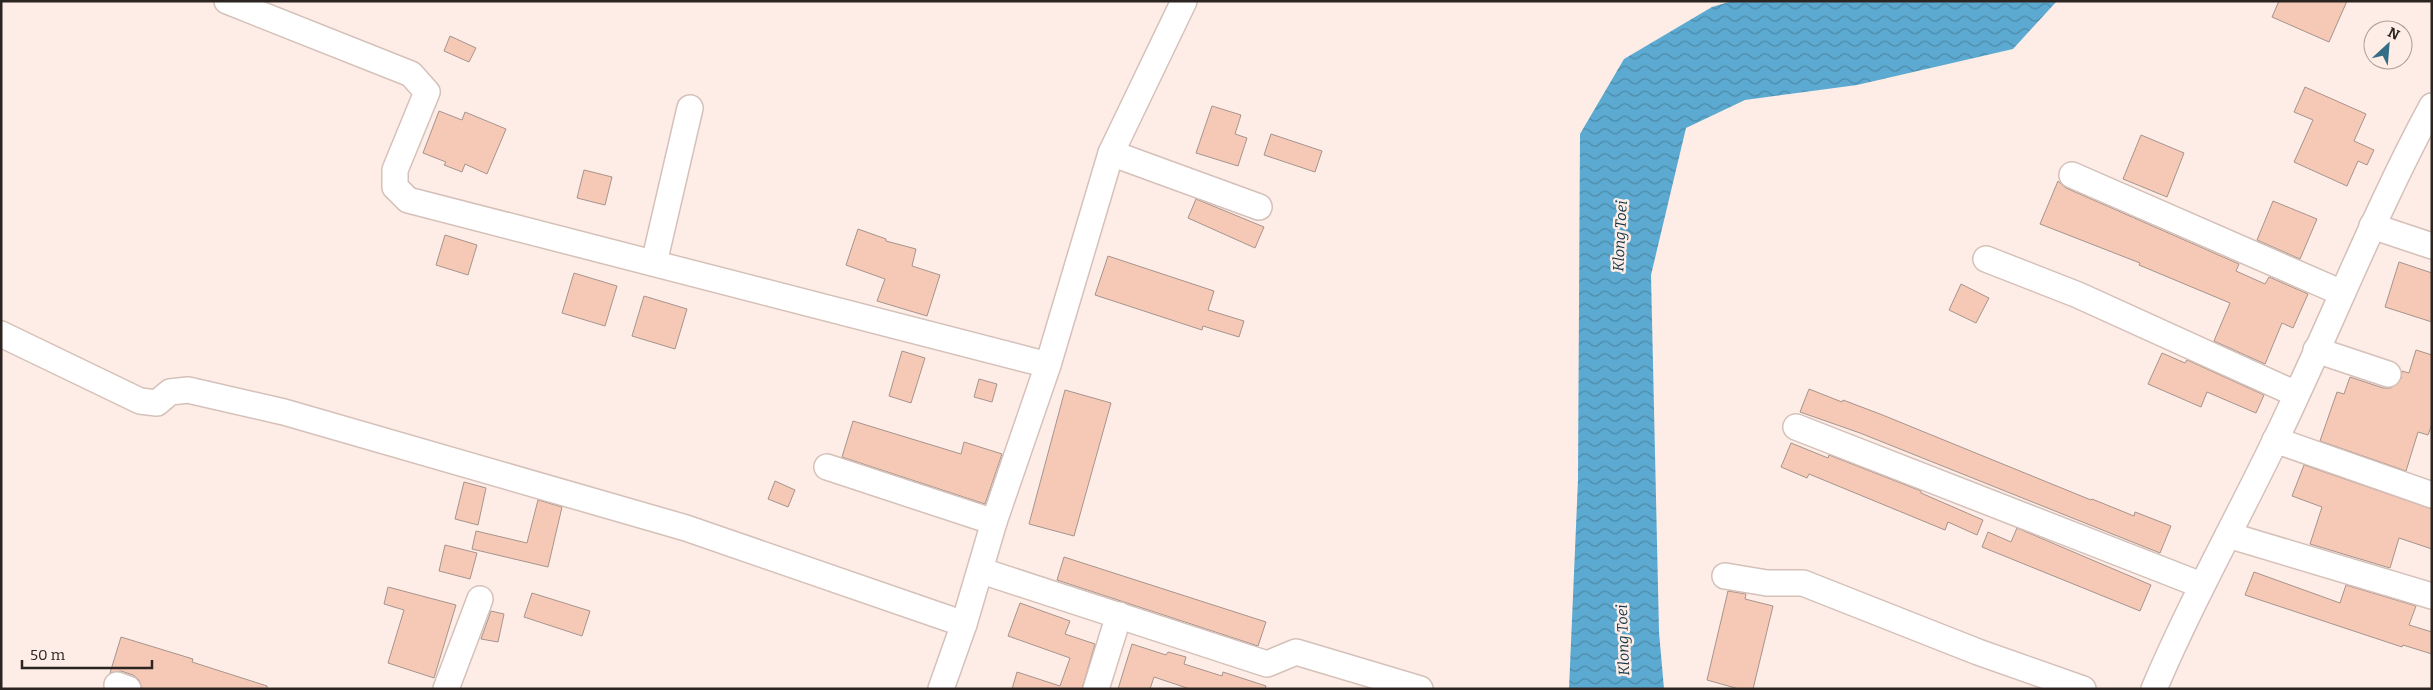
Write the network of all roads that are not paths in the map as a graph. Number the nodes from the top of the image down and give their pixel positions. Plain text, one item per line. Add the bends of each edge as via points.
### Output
1 (227, 1) edge
2 (1184, 1) edge
3 (2432, 106) edge
4 (690, 108) dead end
5 (1111, 153) junction
6 (2072, 175) dead end
7 (1259, 207) dead end
8 (2372, 226) junction
9 (2432, 246) edge
10 (1986, 259) dead end
11 (654, 263) junction
12 (2342, 293) junction
13 (1, 334) edge
14 (2316, 350) junction
15 (1048, 365) junction
16 (2388, 374) dead end
17 (2296, 394) junction
18 (1796, 427) dead end
19 (2275, 440) junction
20 (827, 467) dead end
21 (2432, 495) edge
22 (994, 522) junction
23 (2228, 535) junction
24 (982, 571) junction
25 (1725, 576) dead end
26 (2201, 585) junction
27 (2432, 596) edge
28 (480, 599) dead end
29 (1119, 615) junction
30 (964, 624) junction
31 (446, 689) edge
32 (941, 689) edge
33 (1096, 689) edge
34 (1420, 689) edge
35 (2083, 689) edge
36 (2154, 689) edge

1 - 11 street via 411,74 427,92 395,170 395,187 408,200
2 - 5 street
3 - 8 street
4 - 11 street
5 - 7 street
5 - 15 street
6 - 12 street
8 - 9 street
8 - 12 street
10 - 17 street via 2078,295
11 - 15 street
12 - 14 street
13 - 30 street via 140,401 156,403 170,392 188,390 284,412 686,528
14 - 16 street
14 - 17 street
15 - 22 street
17 - 19 street
18 - 26 street
19 - 21 street
19 - 23 street
20 - 22 street
22 - 24 street
23 - 26 street
23 - 27 street
24 - 29 street
24 - 30 street
25 - 35 street via 1767,583 1803,583 1978,652
26 - 36 street
28 - 31 street
29 - 33 street
29 - 34 street via 1267,664 1296,652
30 - 32 street

